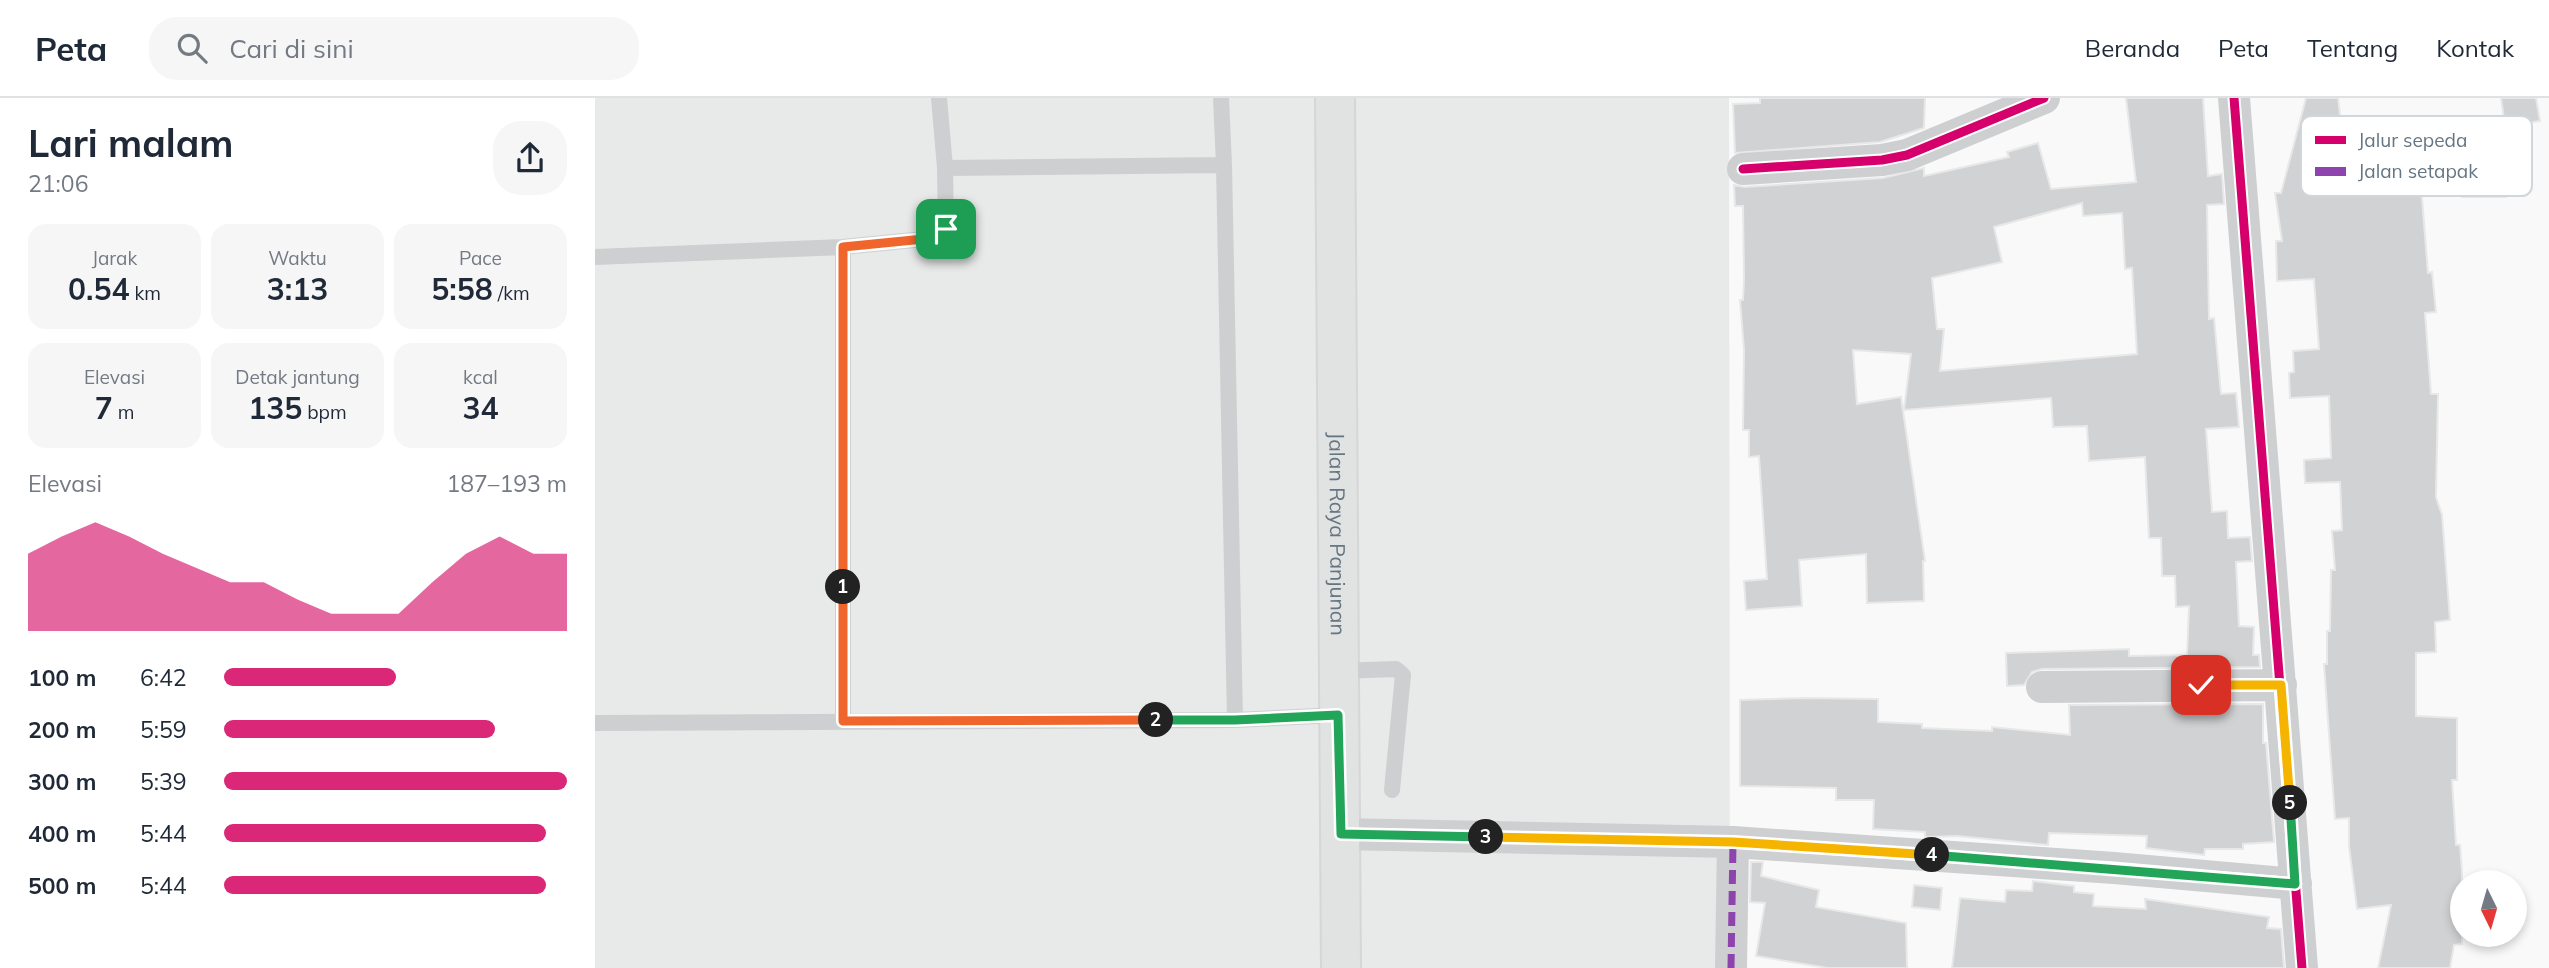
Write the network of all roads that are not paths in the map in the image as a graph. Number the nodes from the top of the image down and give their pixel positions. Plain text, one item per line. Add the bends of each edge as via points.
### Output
1 (939, 98) edge
2 (1221, 98) edge
3 (1335, 98) edge
4 (2044, 98) edge
5 (2234, 98) edge
6 (1223, 165) junction
7 (945, 168) junction
8 (1743, 169) dead end
9 (843, 247) junction
10 (595, 257) edge
11 (1338, 671) junction
12 (2281, 685) junction
13 (2042, 687) dead end
14 (1330, 715) junction
15 (1235, 720) junction
16 (843, 721) junction
17 (595, 723) edge
18 (1392, 790) dead end
19 (1341, 834) junction
20 (1733, 842) junction
21 (2295, 884) junction
22 (1341, 968) edge
23 (1731, 968) edge
24 (2302, 968) edge

1 - 7 lane
2 - 6 lane
3 - 11 main road, Jalan Raya Panjunan
4 - 8 street via 1907,155
5 - 12 street
6 - 7 lane
6 - 15 lane
7 - 9 lane via 946,229 942,233 934,238
9 - 10 lane
9 - 16 lane
11 - 14 main road, Jalan Raya Panjunan
11 - 18 lane via 1396,669 1403,675
12 - 13 street
12 - 21 street
14 - 15 lane
14 - 19 main road, Jalan Raya Panjunan
15 - 16 lane
16 - 17 lane
19 - 20 street
19 - 22 main road, Jalan Raya Panjunan
20 - 21 street
20 - 23 street
21 - 24 street

